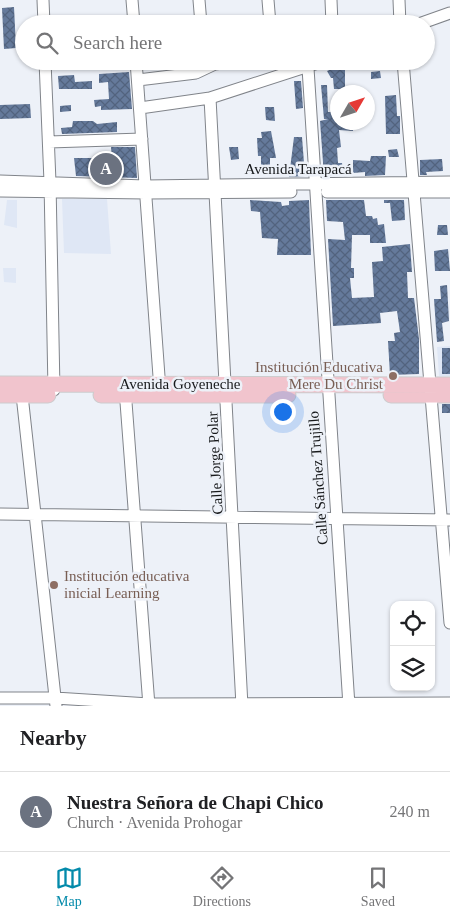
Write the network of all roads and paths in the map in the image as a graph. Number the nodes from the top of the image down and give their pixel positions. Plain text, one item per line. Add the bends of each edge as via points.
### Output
1 (43, 0) edge
2 (132, 0) edge
3 (199, 0) edge
4 (268, 0) edge
5 (331, 0) edge
6 (399, 0) edge
7 (450, 13) edge
8 (44, 15) edge
9 (133, 15) edge
10 (200, 15) edge
11 (269, 15) edge
12 (332, 15) edge
13 (400, 15) edge
14 (435, 18) edge
15 (45, 70) edge
16 (137, 70) edge
17 (185, 70) edge
18 (301, 70) edge
19 (308, 70) edge
20 (404, 70) edge
21 (138, 80) junction
22 (210, 98) junction
23 (140, 108) junction
24 (142, 139) junction
25 (49, 142) junction
26 (0, 181) edge
27 (450, 182) edge
28 (50, 187) junction
29 (414, 187) junction
30 (215, 188) junction
31 (316, 188) junction
32 (146, 190) junction
33 (0, 191) edge
34 (450, 192) edge
35 (0, 384) edge
36 (450, 385) edge
37 (160, 389) junction
38 (226, 389) junction
39 (54, 390) junction
40 (125, 390) junction
41 (431, 390) junction
42 (327, 391) junction
43 (0, 395) edge
44 (22, 395) junction
45 (450, 395) edge
46 (0, 514) edge
47 (34, 515) junction
48 (135, 516) junction
49 (234, 517) junction
50 (337, 518) junction
51 (445, 520) edge
52 (450, 623) edge
53 (0, 698) edge
54 (55, 702) edge
55 (450, 703) edge
56 (242, 704) edge
57 (348, 704) edge
58 (149, 705) edge

1 - 8 street
2 - 9 street
3 - 10 street
4 - 11 street
5 - 12 street
6 - 13 street
7 - 14 street
15 - 25 street
16 - 21 street
17 - 21 street
18 - 22 street
19 - 31 street, Calle Sánchez Trujillo
20 - 29 street
21 - 23 street
22 - 23 street
22 - 30 street, Calle Jorge Polar
23 - 24 street
24 - 25 street
24 - 32 street
25 - 28 street
26 - 28 street
27 - 29 street, Avenida Tarapacá
28 - 32 street, Avenida Tarapacá
28 - 33 street
28 - 39 street
29 - 31 street, Avenida Tarapacá
29 - 34 street, Avenida Tarapacá
29 - 41 street
30 - 31 street, Avenida Tarapacá
30 - 32 street, Avenida Tarapacá
30 - 38 street, Calle Jorge Polar
31 - 42 street, Calle Sánchez Trujillo
32 - 37 street
35 - 39 main road, Avenida Goyeneche
36 - 41 main road, Avenida Goyeneche
37 - 38 main road, Avenida Goyeneche
37 - 40 main road, Avenida Goyeneche
38 - 42 main road, Avenida Goyeneche
38 - 49 street, Calle Jorge Polar
39 - 40 main road, Avenida Goyeneche
39 - 44 main road, Avenida Goyeneche
40 - 48 street
41 - 42 main road, Avenida Goyeneche
41 - 45 main road, Avenida Goyeneche
41 - 51 street
42 - 50 street, Calle Sánchez Trujillo
43 - 44 main road, Avenida Goyeneche
44 - 47 street
46 - 47 street
47 - 48 street
47 - 54 street
48 - 49 street
48 - 58 street
49 - 50 street
49 - 56 street, Calle Jorge Polar
50 - 51 street
50 - 57 street, Calle Sánchez Trujillo
51 - 52 street
53 - 54 street
54 - 58 street
55 - 57 street
56 - 57 street
56 - 58 street

